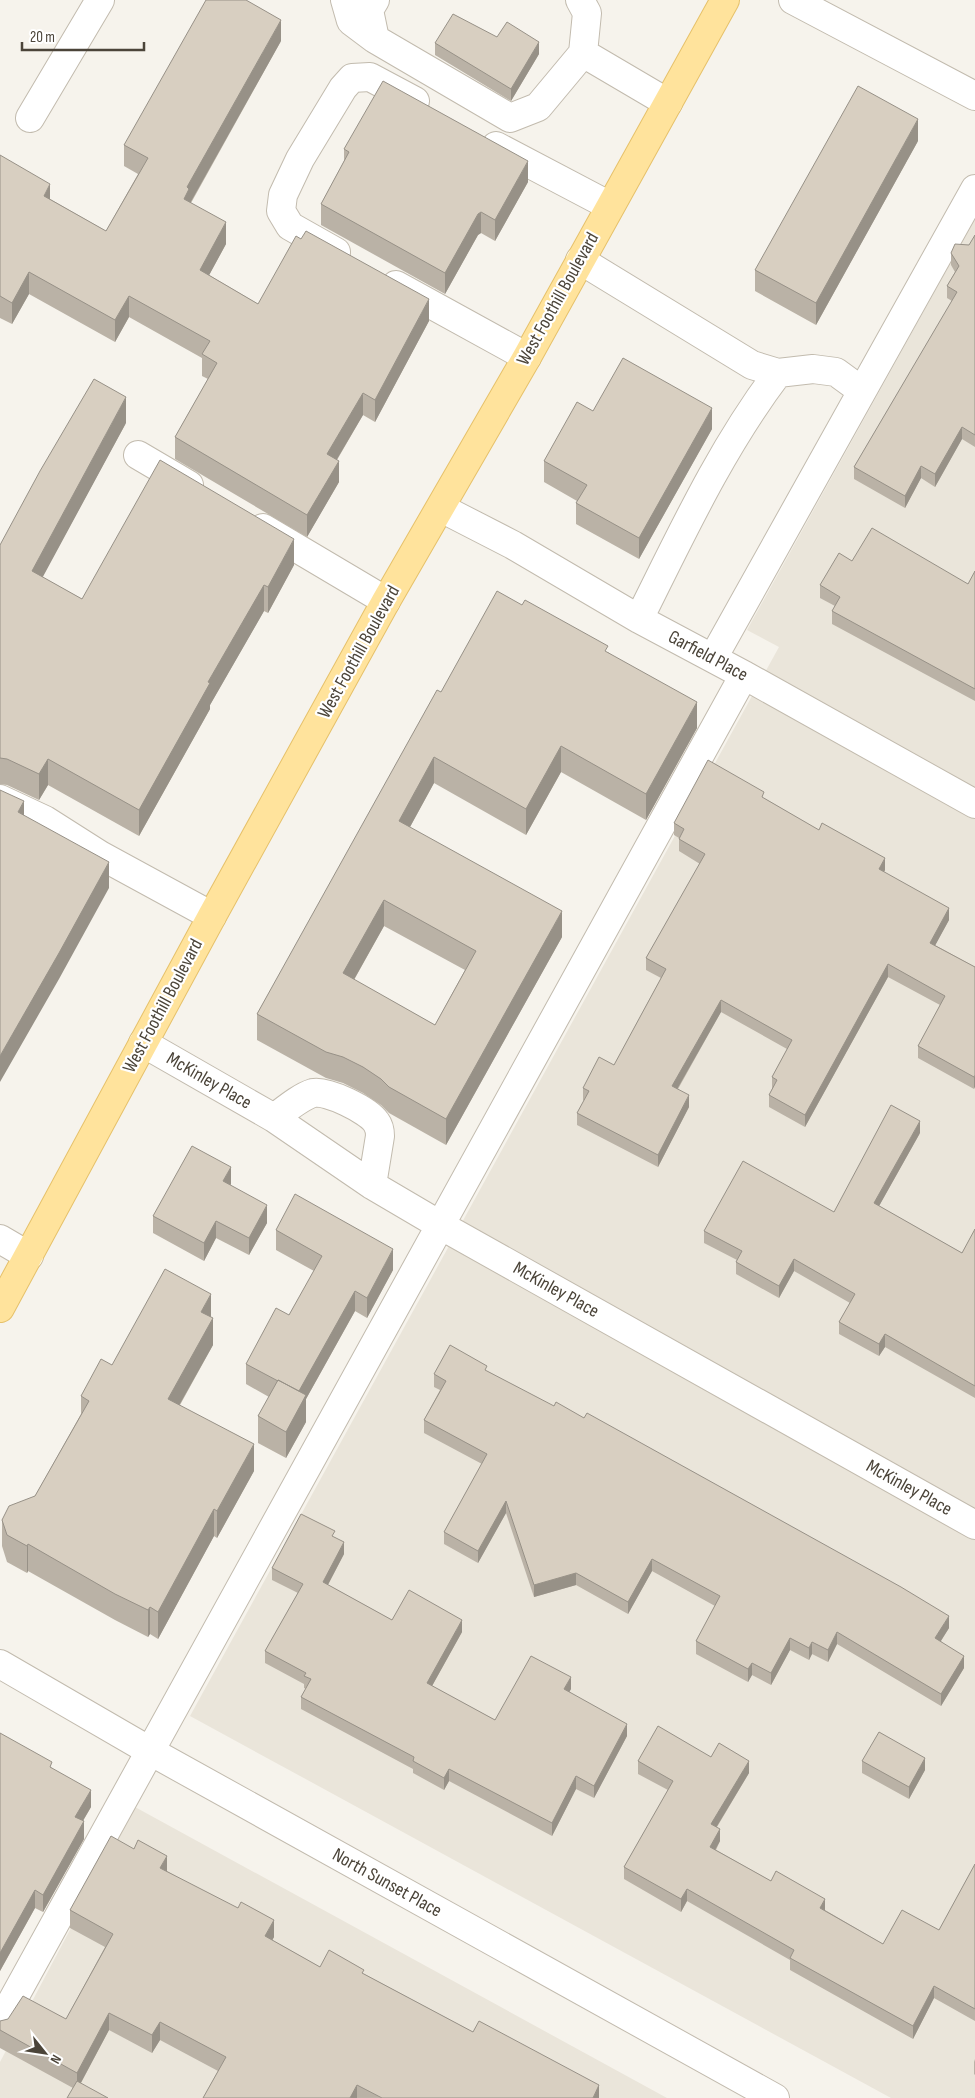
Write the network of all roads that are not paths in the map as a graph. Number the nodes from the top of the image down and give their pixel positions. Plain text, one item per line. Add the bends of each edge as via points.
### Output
1 (100, 0) edge
2 (344, 0) edge
3 (374, 0) edge
4 (580, 0) edge
5 (725, 0) edge
6 (793, 0) edge
7 (375, 40) junction
8 (583, 53) junction
9 (975, 96) edge
10 (668, 103) junction
11 (440, 115) edge
12 (30, 118) dead end
13 (474, 134) edge
14 (975, 189) edge
15 (610, 206) junction
16 (580, 260) junction
17 (526, 357) junction
18 (778, 373) junction
19 (862, 391) junction
20 (138, 455) dead end
21 (214, 500) edge
22 (441, 508) junction
23 (240, 515) edge
24 (386, 601) junction
25 (639, 619) junction
26 (713, 658) junction
27 (744, 675) junction
28 (0, 799) edge
29 (975, 804) edge
30 (212, 916) junction
31 (143, 1043) junction
32 (274, 1118) junction
33 (372, 1185) junction
34 (440, 1225) junction
35 (0, 1239) edge
36 (29, 1256) junction
37 (0, 1308) edge
38 (975, 1525) edge
39 (0, 1664) edge
40 (150, 1751) junction
41 (0, 2022) edge
42 (734, 2088) edge
43 (775, 2098) edge

1 - 12 street
2 - 7 street via 351,21
3 - 7 street via 369,10
4 - 8 street via 587,13
5 - 10 main road, West Foothill Boulevard
6 - 9 street
7 - 8 street via 510,118 538,107
8 - 10 street
10 - 15 main road, West Foothill Boulevard
11 - 17 street via 370,77 352,78 300,158 283,195 281,211 290,226
13 - 15 street
14 - 19 street
15 - 16 main road, West Foothill Boulevard
16 - 17 main road, West Foothill Boulevard
16 - 18 street via 752,365
17 - 22 main road, West Foothill Boulevard
18 - 19 street via 813,369 836,372
18 - 25 street via 710,478
19 - 26 street
20 - 21 street
22 - 24 main road, West Foothill Boulevard
22 - 25 street, Garfield Place via 513,544
23 - 24 street
24 - 30 main road, West Foothill Boulevard
25 - 26 street, Garfield Place
26 - 27 street, Garfield Place
27 - 29 street, Garfield Place
27 - 34 street
28 - 30 street via 45,820 100,855
30 - 31 main road, West Foothill Boulevard
31 - 32 street, McKinley Place
31 - 36 main road, West Foothill Boulevard
32 - 33 street, McKinley Place
32 - 33 street via 312,1093 324,1092 368,1115 375,1120 380,1136
33 - 34 street, McKinley Place
34 - 38 street, McKinley Place
34 - 40 street
35 - 36 street
36 - 37 main road, West Foothill Boulevard
39 - 40 street, North Sunset Place
40 - 41 street
40 - 42 street, North Sunset Place
42 - 43 street, North Sunset Place

